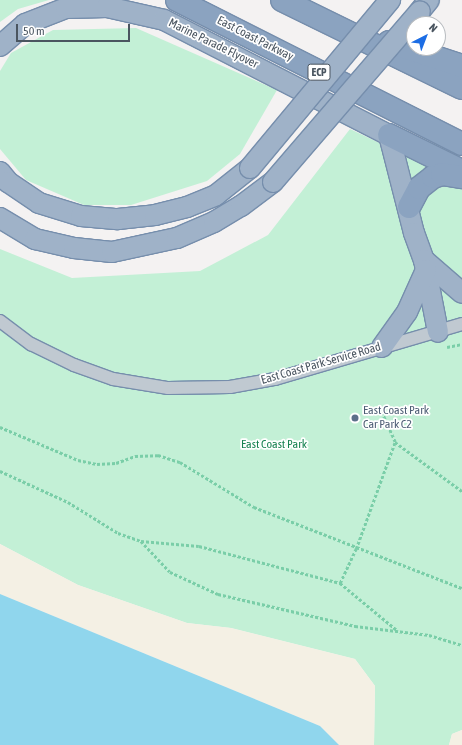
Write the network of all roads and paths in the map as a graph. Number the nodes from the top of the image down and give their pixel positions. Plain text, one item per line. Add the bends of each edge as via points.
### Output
1 (177, 0) edge
2 (282, 0) edge
3 (390, 0) edge
4 (424, 6) edge
5 (339, 29) junction
6 (0, 46) edge
7 (462, 66) edge
8 (462, 88) edge
9 (389, 135) junction
10 (462, 144) edge
11 (462, 171) edge
12 (0, 172) edge
13 (462, 177) edge
14 (409, 207) junction
15 (0, 218) edge
16 (425, 265) junction
17 (462, 293) edge
18 (0, 322) edge
19 (462, 324) edge
20 (438, 332) junction
21 (382, 347) junction
22 (380, 409) dead end
23 (0, 427) edge
24 (396, 442) junction
25 (0, 471) edge
26 (462, 491) edge
27 (141, 541) junction
28 (356, 548) junction
29 (340, 583) junction
30 (462, 588) edge
31 (398, 631) junction
32 (462, 645) edge

1 - 10 highway, East Coast Parkway / ECP
2 - 5 highway
3 - 12 highway, bridge via 250,168 216,195 187,207 155,215 118,219 81,216 39,203 8,182
4 - 15 highway, bridge via 274,182 241,206 195,230 177,238 112,252 74,248 35,239
5 - 7 highway via 408,47
5 - 8 highway
6 - 9 highway, Marine Parade Flyover via 25,24 66,8 106,7 164,20
9 - 11 highway
9 - 14 highway
13 - 14 highway via 442,174 434,178 419,188
14 - 16 highway via 414,233
16 - 17 highway
16 - 20 highway
16 - 21 highway via 407,312
18 - 21 street, East Coast Park Service Road via 31,344 74,364 113,379 168,388 230,387 275,379
19 - 20 street, East Coast Park Service Road
20 - 21 street, East Coast Park Service Road
22 - 24 path
23 - 28 path via 78,460 97,464 116,463 135,456 180,462 254,507
24 - 26 path
24 - 28 path
25 - 27 path via 68,502 118,533
27 - 29 path via 199,546
27 - 31 path via 170,572 218,594 355,626
28 - 29 path
28 - 30 path
29 - 31 path
31 - 32 path via 429,635

